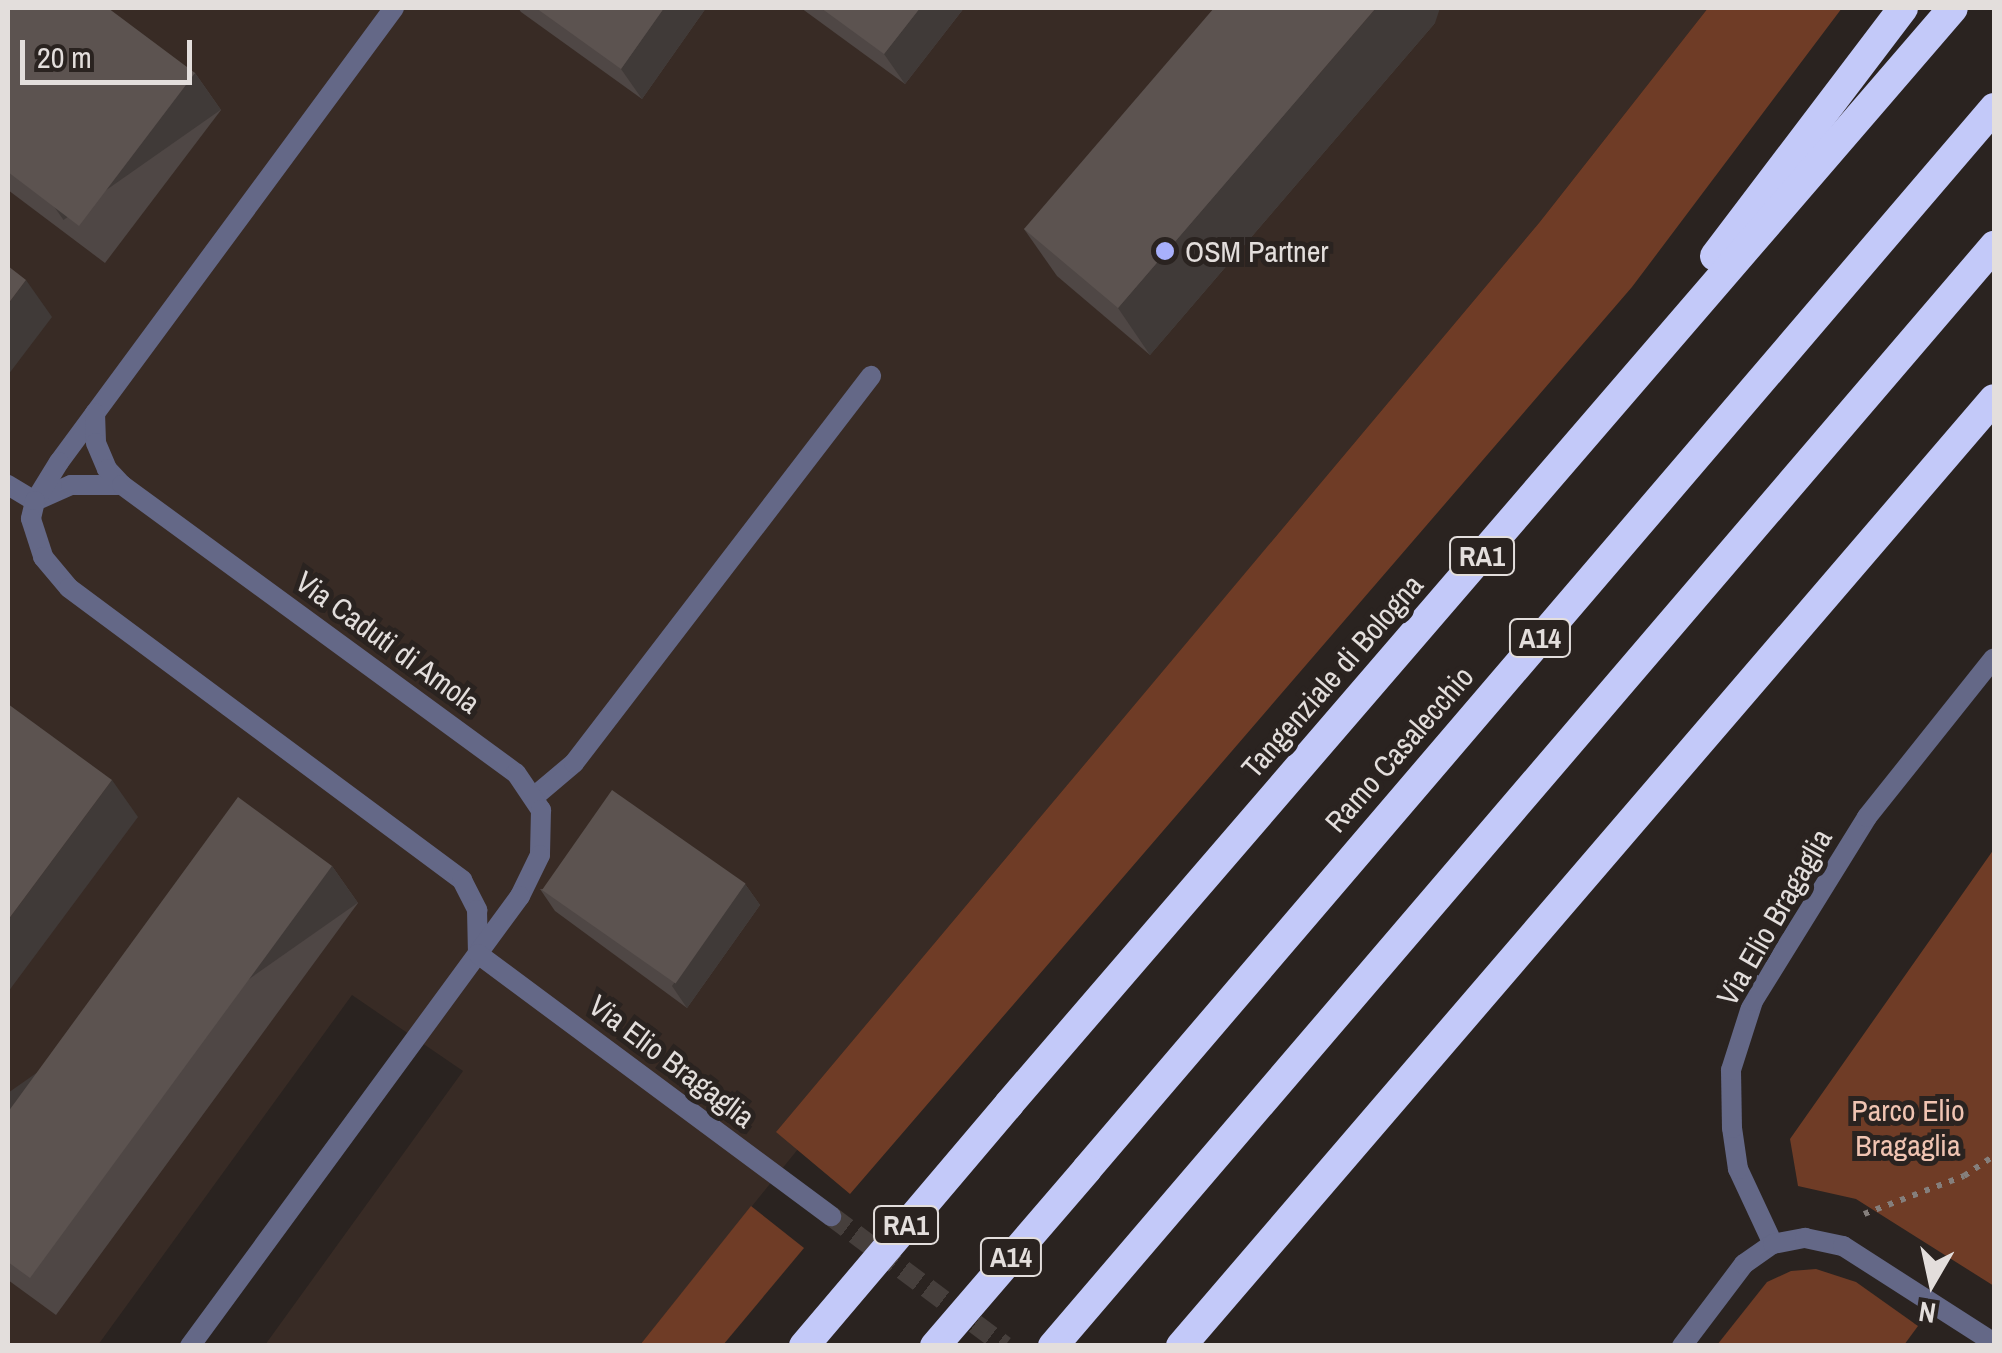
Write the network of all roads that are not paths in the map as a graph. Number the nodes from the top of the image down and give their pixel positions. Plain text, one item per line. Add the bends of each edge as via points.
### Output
1 (394, 8) edge
2 (1904, 8) edge
3 (1954, 8) edge
4 (1994, 108) edge
5 (1994, 246) edge
6 (871, 376) dead end
7 (1994, 400) edge
8 (94, 413) junction
9 (1994, 430) edge
10 (122, 485) junction
11 (8, 486) edge
12 (1532, 499) junction
13 (35, 501) junction
14 (1994, 658) edge
15 (1770, 662) junction
16 (535, 796) junction
17 (478, 954) junction
18 (831, 1216) tunnel mouth
19 (1773, 1244) junction
20 (1994, 1343) edge
21 (190, 1346) edge
22 (804, 1346) edge
23 (935, 1346) edge
24 (1052, 1346) edge
25 (1181, 1346) edge
26 (1682, 1346) edge

1 - 8 street
2 - 12 highway
3 - 12 highway, Tangenziale di Bologna / RA1
4 - 23 highway, Ramo Casalecchio / A14, bridge
5 - 24 highway
6 - 16 street via 574,763
7 - 15 highway
8 - 10 street, Via Caduti di Amola via 96,443
8 - 13 street
9 - 15 highway
10 - 13 street via 71,484
10 - 16 street, Via Caduti di Amola via 516,773
11 - 13 street
12 - 22 highway, Tangenziale di Bologna / RA1, bridge
13 - 17 street via 31,519 43,557 69,588 462,880 477,910
14 - 19 street, Via Elio Bragaglia via 1868,817 1753,1001 1730,1070 1732,1128 1738,1169
15 - 25 highway
16 - 17 street via 543,833 534,872
17 - 18 street, Via Elio Bragaglia
17 - 21 street
19 - 20 street via 1805,1238 1843,1246
19 - 26 street via 1724,1286

